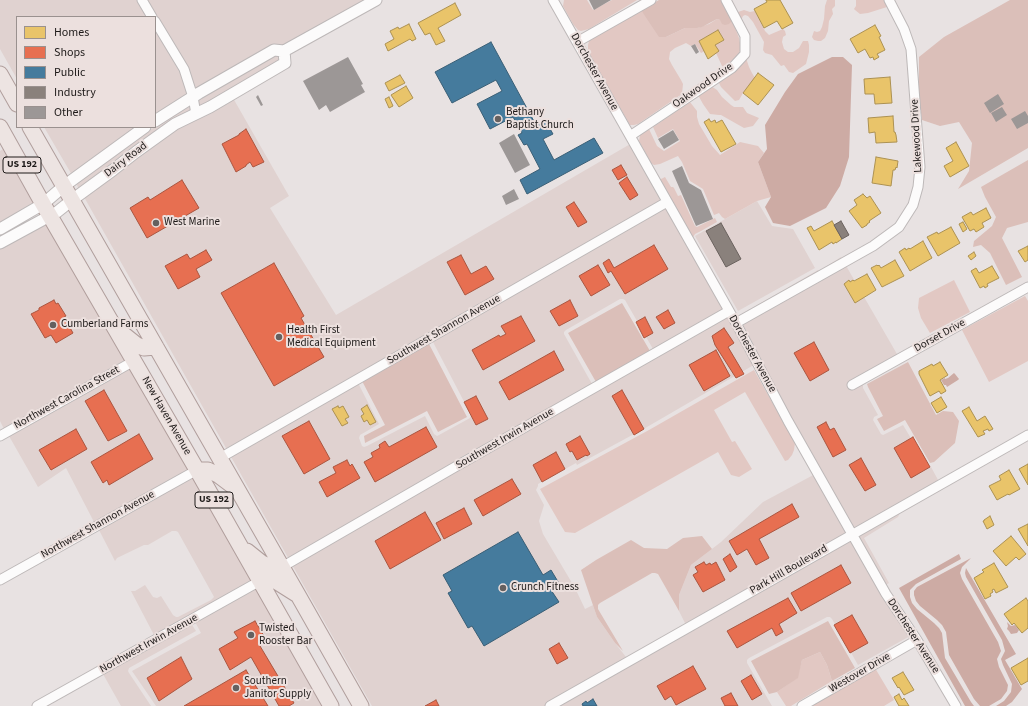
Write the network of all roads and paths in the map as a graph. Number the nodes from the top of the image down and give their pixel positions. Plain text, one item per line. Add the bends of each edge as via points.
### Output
1 (142, 0) edge
2 (376, 0) edge
3 (553, 0) edge
4 (651, 0) edge
5 (726, 0) edge
6 (889, 0) edge
7 (151, 16) edge
8 (156, 23) edge
9 (577, 42) junction
10 (284, 51) junction
11 (0, 74) edge
12 (192, 97) junction
13 (16, 102) edge
14 (196, 114) junction
15 (156, 120) edge
16 (0, 126) edge
17 (31, 128) edge
18 (144, 128) edge
19 (630, 136) junction
20 (4, 143) edge
21 (64, 186) junction
22 (72, 200) junction
23 (667, 202) junction
24 (47, 210) junction
25 (0, 229) edge
26 (0, 243) edge
27 (1028, 287) edge
28 (729, 311) junction
29 (736, 323) junction
30 (113, 326) junction
31 (156, 347) junction
32 (134, 361) junction
33 (852, 385) dead end
34 (1028, 435) edge
35 (0, 436) edge
36 (220, 458) junction
37 (197, 470) junction
38 (238, 490) junction
39 (853, 534) junction
40 (240, 545) junction
41 (282, 568) junction
42 (0, 580) edge
43 (260, 581) junction
44 (298, 595) junction
45 (917, 640) junction
46 (37, 706) edge
47 (331, 706) edge
48 (361, 706) edge
49 (550, 706) edge
50 (802, 706) edge
51 (956, 706) edge

1 - 7 street
2 - 10 street
3 - 9 street, Dorchester Avenue
4 - 9 street
5 - 19 street, Oakwood Drive via 745,36 745,54 732,68
6 - 29 street, Lakewood Drive via 911,49 920,167 913,205 899,227 873,246
8 - 12 street via 184,69
9 - 19 street, Dorchester Avenue
10 - 12 street via 274,50
10 - 14 street, Dairy Road via 285,63
11 - 13 main road
12 - 14 street
12 - 15 street
14 - 22 street, Dairy Road via 175,124
16 - 20 main road, New Haven Avenue / US 192
17 - 21 main road, US 192
18 - 21 street, Dairy Road
19 - 23 street, Dorchester Avenue
20 - 24 main road, New Haven Avenue / US 192
21 - 22 main road, US 192
21 - 24 street, Dairy Road
22 - 24 street, Dairy Road via 57,212
22 - 31 main road, US 192
23 - 28 street, Dorchester Avenue
23 - 36 street, Southwest Shannon Avenue
24 - 25 street, Dairy Road
24 - 26 street, Dairy Road
24 - 30 main road, New Haven Avenue / US 192
27 - 33 street, Dorset Drive
28 - 29 street, Dorchester Avenue
28 - 41 street, Southwest Irwin Avenue
29 - 39 street, Dorchester Avenue
30 - 31 main road via 137,345 144,348
30 - 32 main road, New Haven Avenue / US 192
31 - 36 main road, US 192
32 - 35 street, Northwest Carolina Street
32 - 37 main road, New Haven Avenue / US 192
34 - 39 street, Park Hill Boulevard
36 - 38 main road, US 192
37 - 38 main road via 208,470
37 - 40 main road, New Haven Avenue / US 192
37 - 42 street, Northwest Shannon Avenue
38 - 41 main road, US 192
39 - 45 street, Dorchester Avenue via 886,594
39 - 49 street, Park Hill Boulevard
40 - 41 main road via 262,563
40 - 43 main road, New Haven Avenue / US 192
41 - 44 main road, US 192
43 - 44 main road via 269,579
43 - 46 street, Northwest Irwin Avenue
43 - 47 main road, New Haven Avenue / US 192
44 - 48 main road, US 192
45 - 50 street, Westover Drive
45 - 51 street, Dorchester Avenue

